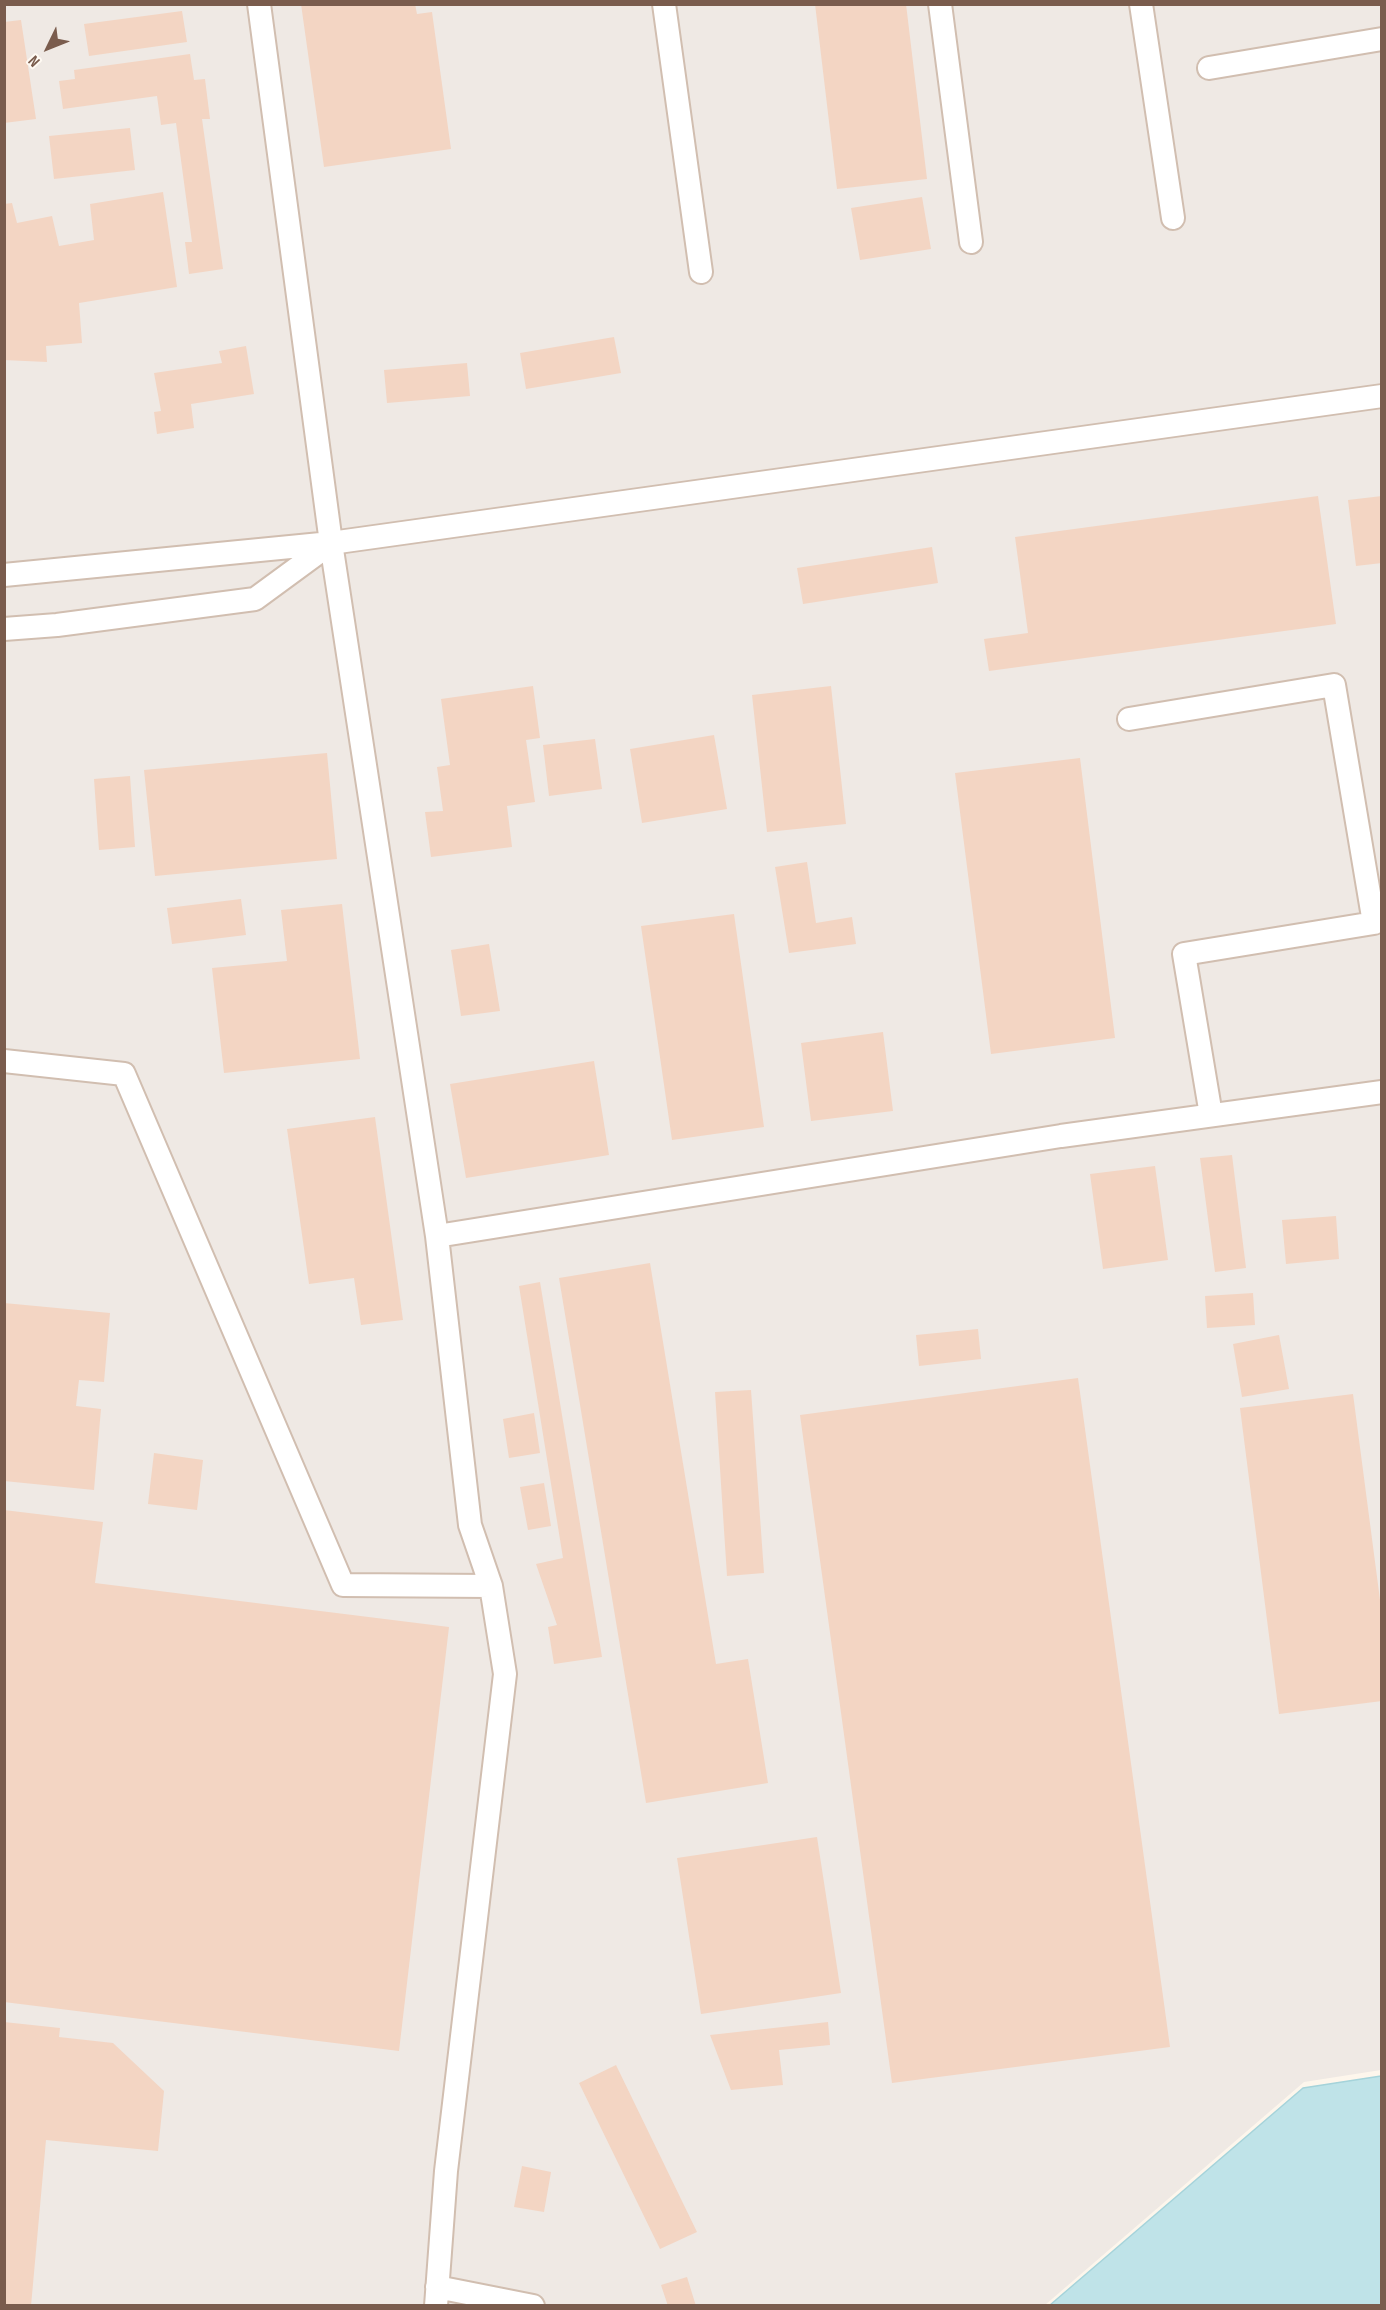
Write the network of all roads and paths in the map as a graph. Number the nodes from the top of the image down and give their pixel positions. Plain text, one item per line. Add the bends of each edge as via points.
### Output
1 (259, 4) edge
2 (664, 4) edge
3 (940, 4) edge
4 (1141, 4) edge
5 (1382, 39) edge
6 (1209, 68) dead end
7 (1173, 218) dead end
8 (972, 242) dead end
9 (701, 272) dead end
10 (1382, 396) edge
11 (332, 543) junction
12 (4, 575) edge
13 (4, 629) edge
14 (1129, 719) dead end
15 (4, 1061) edge
16 (1382, 1092) edge
17 (1211, 1115) junction
18 (437, 1236) junction
19 (491, 1586) junction
20 (437, 2296) edge
21 (533, 2306) edge

1 - 11 lane
2 - 9 lane
3 - 8 lane
4 - 7 lane
5 - 6 lane
10 - 11 lane
11 - 12 lane
11 - 13 lane via 255,599
11 - 18 lane
14 - 17 lane via 1334,685 1374,923 1184,954
15 - 19 lane via 124,1074 343,1585
16 - 17 lane
17 - 18 lane
18 - 19 lane via 470,1524
19 - 20 lane via 506,1674 446,2171
20 - 21 lane

